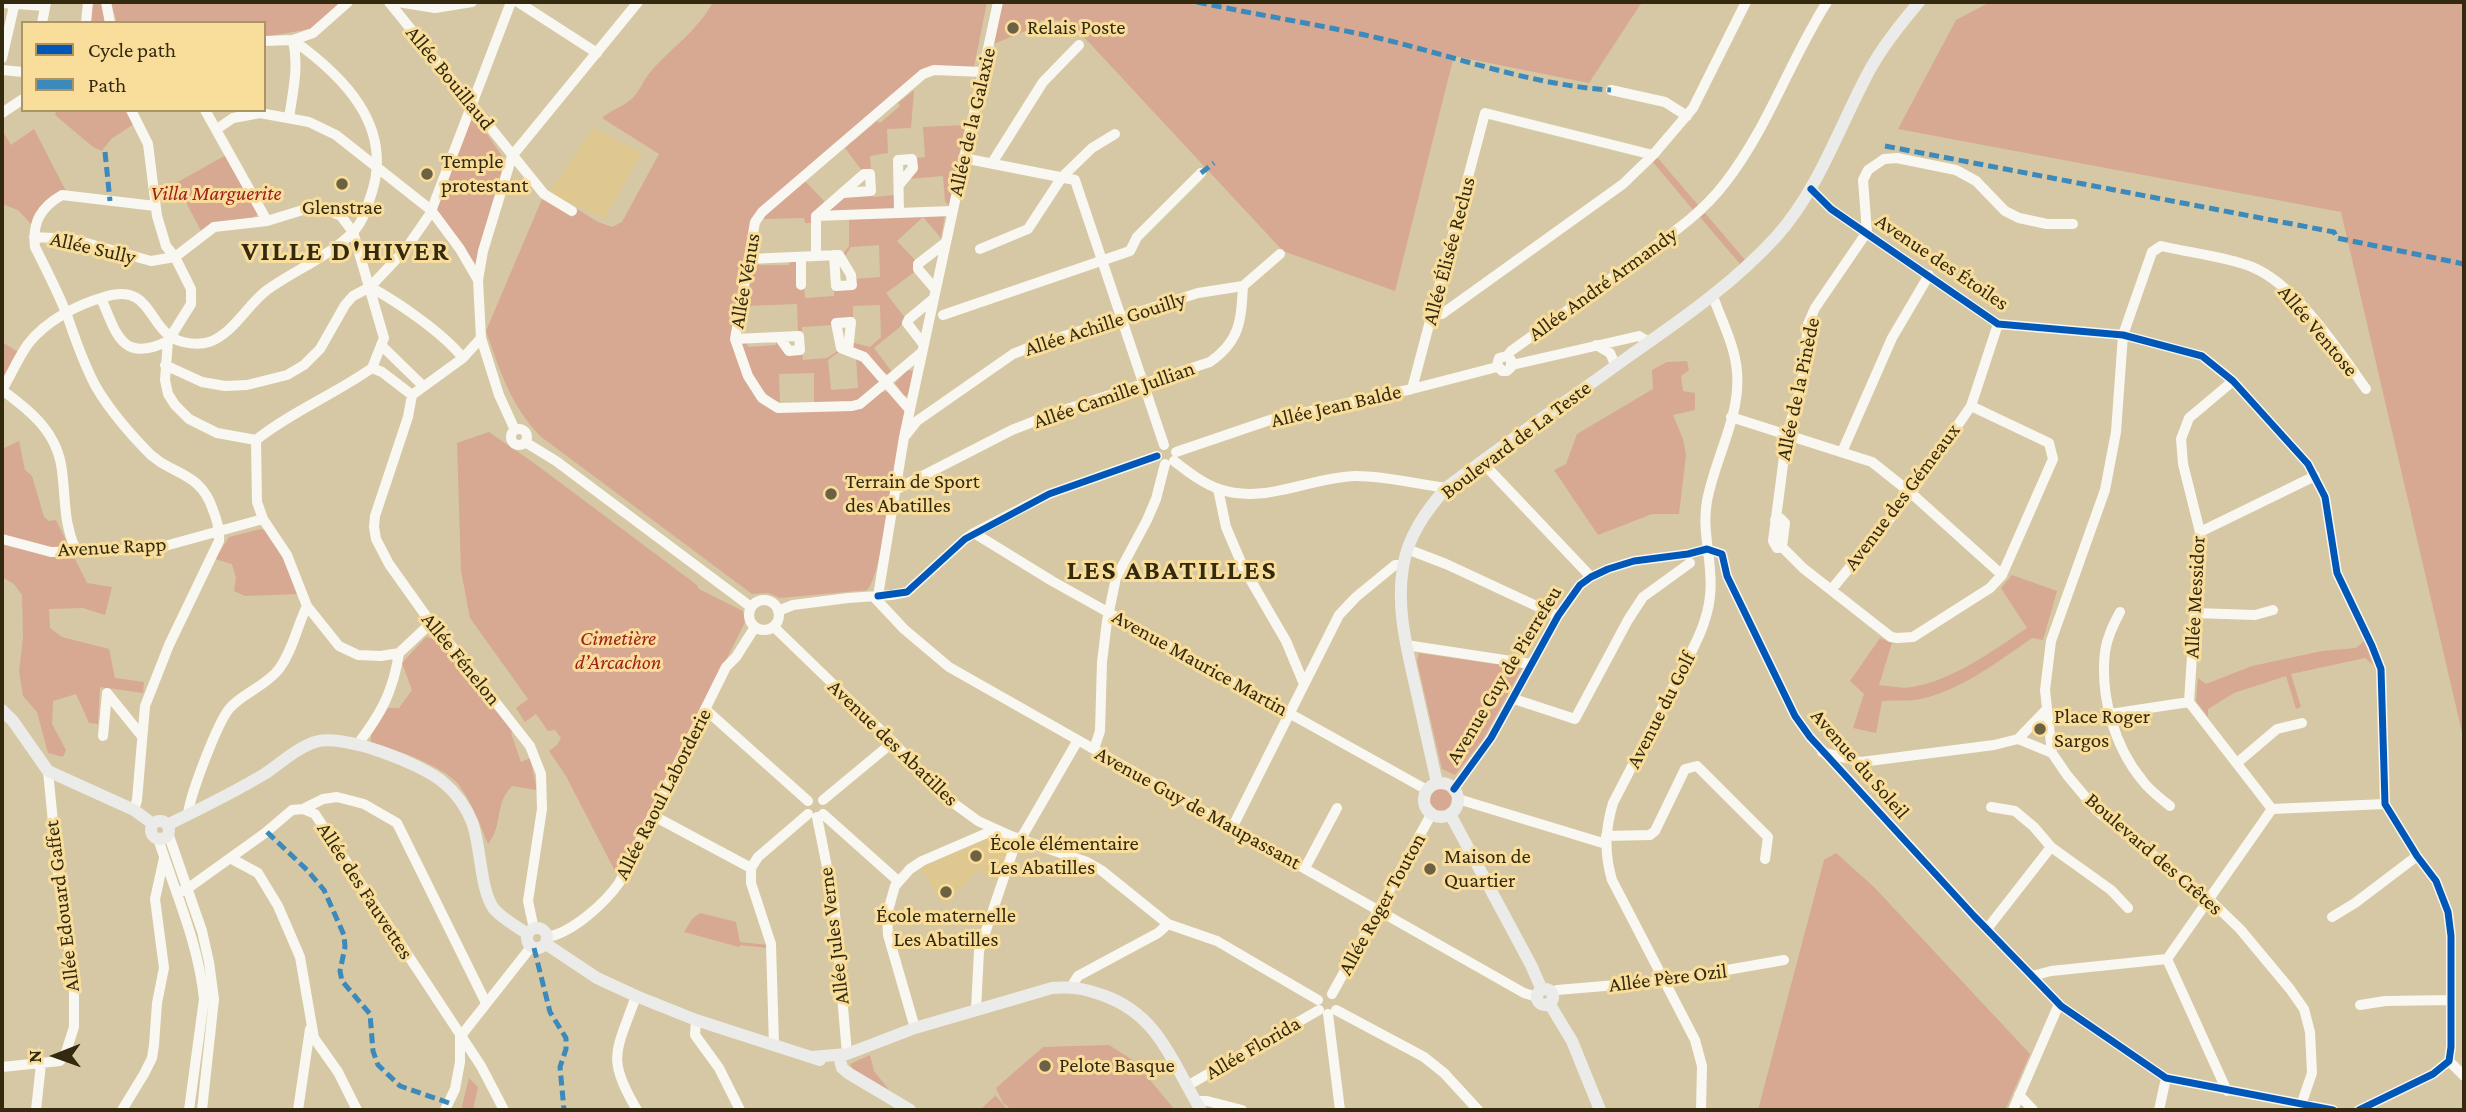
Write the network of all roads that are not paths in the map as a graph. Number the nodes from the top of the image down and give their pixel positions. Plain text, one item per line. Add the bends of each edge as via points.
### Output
1 (88, 2) edge
2 (106, 2) edge
3 (348, 2) edge
4 (389, 2) edge
5 (398, 2) edge
6 (472, 2) edge
7 (511, 2) edge
8 (518, 2) edge
9 (638, 2) edge
10 (998, 2) edge
11 (1746, 2) edge
12 (1827, 2) edge
13 (1919, 2) edge
14 (2, 3) edge
15 (15, 3) edge
16 (46, 4) edge
17 (86, 21) edge
18 (110, 21) edge
19 (293, 40) junction
20 (266, 41) edge
21 (1079, 45) dead end
22 (597, 53) junction
23 (2, 58) edge
24 (2, 70) edge
25 (21, 72) edge
26 (983, 72) junction
27 (1611, 90) dead end
28 (21, 100) edge
29 (470, 104) junction
30 (132, 112) edge
31 (206, 112) edge
32 (2, 113) edge
33 (1687, 116) junction
34 (289, 118) junction
35 (217, 129) junction
36 (1115, 134) dead end
37 (1653, 155) junction
38 (512, 156) junction
39 (963, 158) junction
40 (992, 163) junction
41 (377, 167) junction
42 (1201, 173) dead end
43 (1062, 177) junction
44 (899, 185) dead end
45 (843, 193) dead end
46 (1807, 194) junction
47 (155, 206) junction
48 (431, 210) junction
49 (572, 211) dead end
50 (952, 211) junction
51 (899, 212) junction
52 (816, 216) junction
53 (267, 220) junction
54 (2073, 224) dead end
55 (353, 232) junction
56 (1867, 232) junction
57 (34, 237) junction
58 (945, 243) junction
59 (980, 249) dead end
60 (1280, 254) dead end
61 (816, 256) junction
62 (834, 256) dead end
63 (175, 257) junction
64 (801, 257) junction
65 (749, 259) junction
66 (1103, 260) junction
67 (1929, 275) junction
68 (478, 280) junction
69 (801, 285) dead end
70 (1243, 286) junction
71 (370, 287) junction
72 (934, 294) junction
73 (1713, 296) junction
74 (101, 298) junction
75 (66, 313) junction
76 (1432, 314) junction
77 (943, 315) dead end
78 (1122, 317) junction
79 (1998, 324) junction
80 (2123, 335) junction
81 (779, 337) dead end
82 (481, 338) junction
83 (735, 339) junction
84 (169, 340) junction
85 (1649, 342) junction
86 (381, 345) junction
87 (1596, 345) junction
88 (923, 349) junction
89 (848, 351) dead end
90 (463, 358) junction
91 (1509, 360) junction
92 (165, 365) junction
93 (1616, 366) junction
94 (1497, 367) joint
95 (372, 368) junction
96 (2233, 381) junction
97 (887, 382) junction
98 (1144, 384) junction
99 (422, 385) junction
100 (1412, 389) junction
101 (2366, 389) dead end
102 (2, 390) edge
103 (412, 395) junction
104 (1971, 406) junction
105 (910, 410) junction
106 (1731, 417) junction
107 (1787, 434) junction
108 (904, 438) junction
109 (256, 440) junction
110 (1842, 452) junction
111 (1168, 458) junction
112 (1482, 462) junction
113 (2315, 476) junction
114 (1446, 488) junction
115 (897, 489) junction
116 (1218, 489) junction
117 (1911, 494) junction
118 (263, 519) junction
119 (2200, 532) junction
120 (219, 533) junction
121 (974, 533) junction
122 (2, 539) edge
123 (1407, 549) junction
124 (1707, 549) junction
125 (76, 551) junction
126 (1689, 559) junction
127 (1709, 562) junction
128 (1403, 565) junction
129 (1711, 574) junction
130 (2002, 575) junction
131 (1727, 576) junction
132 (1591, 577) junction
133 (1831, 590) junction
134 (876, 596) junction
135 (307, 606) junction
136 (751, 607) junction
137 (2273, 610) dead end
138 (778, 611) junction
139 (1109, 612) junction
140 (2120, 612) dead end
141 (2194, 613) junction
142 (1558, 616) junction
143 (431, 623) junction
144 (774, 626) junction
145 (755, 627) junction
146 (1406, 645) junction
147 (399, 653) junction
148 (1531, 664) junction
149 (1304, 684) junction
150 (1514, 699) junction
151 (2189, 702) junction
152 (705, 709) junction
153 (2, 710) edge
154 (2046, 710) junction
155 (1288, 713) junction
156 (2110, 714) junction
157 (2302, 723) dead end
158 (141, 735) junction
159 (103, 736) dead end
160 (2018, 739) junction
161 (1078, 740) junction
162 (893, 741) junction
163 (357, 745) junction
164 (1094, 749) junction
165 (1822, 752) junction
166 (2052, 753) junction
167 (1861, 761) junction
168 (2237, 763) junction
169 (48, 771) junction
170 (1846, 778) junction
171 (1432, 787) junction
172 (1456, 794) junction
173 (823, 800) junction
174 (808, 801) junction
175 (2385, 804) junction
176 (2170, 806) dead end
177 (1991, 807) dead end
178 (1337, 808) dead end
179 (303, 809) junction
180 (2272, 809) junction
181 (134, 810) junction
182 (1432, 813) junction
183 (188, 814) junction
184 (1450, 814) junction
185 (652, 815) junction
186 (816, 815) junction
187 (1233, 828) junction
188 (994, 830) junction
189 (164, 832) junction
190 (1019, 839) junction
191 (1606, 840) junction
192 (2051, 847) junction
193 (169, 856) junction
194 (2417, 856) junction
195 (230, 858) junction
196 (1765, 859) dead end
197 (751, 868) junction
198 (1305, 869) junction
199 (898, 881) junction
200 (182, 891) junction
201 (2209, 899) junction
202 (2128, 908) dead end
203 (1379, 911) junction
204 (2332, 917) dead end
205 (1168, 924) junction
206 (1987, 929) junction
207 (531, 937) junction
208 (546, 941) junction
209 (2167, 959) junction
210 (1784, 960) dead end
211 (2032, 976) junction
212 (1664, 982) junction
213 (1071, 987) junction
214 (636, 996) junction
215 (1545, 996) junction
216 (2451, 999) junction
217 (486, 1003) junction
218 (2059, 1004) junction
219 (2360, 1005) dead end
220 (1325, 1008) junction
221 (976, 1010) junction
222 (696, 1020) junction
223 (311, 1027) junction
224 (915, 1028) junction
225 (460, 1037) junction
226 (774, 1045) junction
227 (842, 1058) junction
228 (2449, 1060) junction
229 (41, 1064) junction
230 (2, 1067) edge
231 (2464, 1076) edge
232 (2166, 1078) junction
233 (1187, 1086) junction
234 (2227, 1091) junction
235 (2019, 1095) junction
236 (1199, 1106) edge
237 (2300, 1107) edge
238 (36, 1110) edge
239 (122, 1110) edge
240 (189, 1110) edge
241 (202, 1110) edge
242 (298, 1110) edge
243 (357, 1110) edge
244 (445, 1110) edge
245 (504, 1110) edge
246 (637, 1110) edge
247 (740, 1110) edge
248 (910, 1110) edge
249 (1242, 1110) edge
250 (1340, 1110) edge
251 (1478, 1110) edge
252 (1600, 1110) edge
253 (1701, 1110) edge
254 (2013, 1110) edge
255 (2033, 1110) edge
256 (2159, 1110) edge
257 (2333, 1110) edge
258 (2358, 1110) edge

1 - 17 street
2 - 18 street
3 - 19 street via 313,33
4 - 29 street, Allée Bouillaud
5 - 6 street via 435,8
7 - 29 street
8 - 22 street
9 - 22 street
10 - 26 street, Allée de la Galaxie
11 - 33 street
12 - 91 street, Allée André Armandy via 1758,134 1726,183 1700,212
13 - 46 main road, Boulevard de La Teste via 1868,73
14 - 15 street
15 - 16 street
15 - 23 street
19 - 20 street
19 - 34 street via 297,59
19 - 41 street via 321,59 354,98 375,134
21 - 40 street via 1043,82
22 - 38 street
24 - 25 street
26 - 39 street, Allée de la Galaxie
26 - 65 street, Allée Vénus via 934,70 923,74 758,216
27 - 33 street via 1665,102
28 - 32 street
29 - 38 street, Allée Bouillaud
29 - 48 street
30 - 47 street via 148,144
31 - 35 street
33 - 37 street
34 - 35 street via 243,114
34 - 41 street via 336,135
35 - 53 street
36 - 43 street via 1092,148
37 - 76 street via 1623,184 1443,314
37 - 76 street, Allée Élisée Reclus via 1485,113
38 - 49 street, Allée Bouillaud via 544,194
38 - 68 street
39 - 40 street
39 - 50 street, Allée de la Galaxie
40 - 43 street
41 - 48 street
41 - 55 street via 364,216
42 - 66 street via 1137,237 1129,251
43 - 59 street via 1028,229
43 - 66 street via 1075,180
44 - 51 street
45 - 52 street
46 - 56 street, Avenue des Étoiles
46 - 73 main road, Boulevard de La Teste via 1777,236
47 - 57 street via 62,195 37,218
47 - 63 street via 166,246
48 - 68 street
48 - 71 street via 405,250
50 - 51 street
50 - 58 street, Allée de la Galaxie
51 - 52 street
52 - 61 street
53 - 55 street via 322,208 341,216
53 - 63 street via 214,228
54 - 56 street via 2019,218 1964,173 1897,158 1884,159 1868,170 1863,180
55 - 71 street
55 - 84 street via 268,290 220,337 194,344
56 - 67 street, Avenue des Étoiles
56 - 107 street, Allée de la Pinède via 1808,324 1802,384
57 - 63 street, Allée Sully via 72,239 151,261
57 - 75 street
58 - 72 street, Allée de la Galaxie
58 - 72 street via 918,264
60 - 70 street
61 - 62 street
61 - 64 street
63 - 84 street via 191,289 191,304
64 - 65 street
64 - 69 street
65 - 83 street, Allée Vénus
66 - 77 street
66 - 78 street
67 - 79 street, Avenue des Étoiles
67 - 110 street via 1892,338
68 - 82 street
70 - 78 street, Allée Achille Gouilly via 1198,293
70 - 98 street, Allée Camille Jullian via 1242,314 1226,351 1210,362
71 - 86 street via 384,338
71 - 90 street via 449,342
71 - 92 street via 345,305 320,349 286,375 225,386 202,382
72 - 88 street, Allée de la Galaxie
72 - 88 street via 907,323
73 - 85 main road, Boulevard de La Teste
73 - 106 street, Avenue du Golf via 1737,372
74 - 75 street
74 - 84 street via 117,293 143,301
74 - 84 street via 125,346 145,349
75 - 102 street via 45,326 29,344
75 - 120 street via 79,353 116,418 152,458 201,486 210,499
76 - 100 street, Allée Élisée Reclus
78 - 98 street
78 - 108 street, Allée Achille Gouilly via 1013,354 917,421
79 - 80 street, Avenue des Étoiles
79 - 104 street, Avenue des Gémeaux
80 - 96 street, Avenue des Étoiles via 2202,356
80 - 101 street, Allée Ventose via 2152,252 2161,246 2239,263 2284,286
80 - 154 street, Boulevard des Crêtes via 2116,432 2105,490 2051,641
81 - 83 street
82 - 90 street
82 - 136 street via 499,395 515,430 525,432 525,442 567,468
83 - 97 street, Allée Vénus via 748,376 762,398 778,408 852,406
84 - 92 street
85 - 87 street via 1639,336
85 - 93 main road, Boulevard de La Teste
86 - 95 street
86 - 99 street
87 - 91 street
87 - 93 street via 1610,353
88 - 97 street
88 - 105 street, Allée de la Galaxie
89 - 97 street via 864,357
90 - 99 street
91 - 94 street, Allée André Armandy via 1499,358
92 - 109 street via 168,394 189,419 218,433
93 - 112 main road, Boulevard de La Teste
94 - 100 street, Allée Jean Balde
95 - 103 street
95 - 109 street
96 - 113 street, Avenue des Étoiles
96 - 119 street, Allée Messidor via 2189,418 2181,439
97 - 105 street
98 - 111 street via 1164,445 1173,447
98 - 115 street, Allée Camille Jullian via 1012,430
99 - 103 street
100 - 111 street, Allée Jean Balde via 1270,420
102 - 125 street via 32,411 58,450 64,511
103 - 143 street, Allée Fénelon via 374,527 389,564
104 - 117 street, Avenue des Gémeaux
104 - 130 street via 2049,443 2053,459
105 - 108 street, Allée de la Galaxie
106 - 107 street
106 - 124 street, Avenue du Golf via 1705,510
107 - 110 street
107 - 133 street, Allée de la Pinède via 1773,541
108 - 115 street
109 - 118 street via 257,502
110 - 117 street via 1872,463
111 - 116 street
111 - 121 street, Allée Jean Balde via 1049,494
111 - 139 street via 1147,520 1116,578
112 - 114 main road, Boulevard de La Teste
112 - 132 street
113 - 119 street
113 - 175 street, Avenue des Étoiles via 2325,497 2337,573 2381,669
114 - 116 street via 1358,476 1310,482 1269,494
114 - 123 main road, Boulevard de La Teste via 1427,510
115 - 134 street
116 - 149 street via 1226,527 1242,567 1286,641
117 - 130 street
117 - 133 street, Avenue des Gémeaux
118 - 120 street, Avenue Rapp
118 - 135 street via 287,555
119 - 141 street, Allée Messidor
120 - 125 street, Avenue Rapp via 154,549
120 - 158 street via 145,706
121 - 134 street, Allée Jean Balde via 907,592
121 - 139 street, Avenue Maurice Martin
122 - 125 street, Avenue Rapp via 51,552
123 - 128 main road, Boulevard de La Teste
123 - 142 street
124 - 126 street, Avenue Guy de Pierrefeu
124 - 127 street, Avenue du Golf
124 - 131 street, Avenue du Soleil via 1722,554
126 - 127 street
126 - 132 street, Avenue Guy de Pierrefeu via 1634,561
126 - 150 street via 1643,597 1575,719
127 - 129 street, Avenue du Golf
128 - 146 main road, Boulevard de La Teste via 1400,589
128 - 149 street via 1395,565 1339,615
129 - 131 street
129 - 191 street, Avenue du Golf via 1700,633 1613,803
130 - 133 street, Allée de la Pinède via 1990,588 1906,638 1891,637
131 - 165 street, Avenue du Soleil via 1795,716
132 - 142 street, Avenue Guy de Pierrefeu
134 - 138 street, Allée Jean Balde via 793,605
134 - 161 street, Avenue Guy de Maupassant via 904,629 949,667
135 - 147 street via 339,646 358,655
135 - 183 street via 280,668 229,709 192,790
136 - 138 street via 766,600
136 - 145 street via 750,620
137 - 141 street via 2255,615
138 - 144 street
139 - 155 street, Avenue Maurice Martin
139 - 164 street via 1100,731
140 - 156 street via 2105,652
141 - 151 street, Allée Messidor
142 - 148 street, Avenue Guy de Pierrefeu
143 - 147 street
143 - 207 street, Allée Fénelon via 536,758 542,809 528,901
144 - 145 street
144 - 162 street, Avenue des Abatilles
145 - 152 street, Allée Raoul Laborderie via 726,667
146 - 148 street
146 - 171 main road, Boulevard de La Teste
147 - 163 street via 386,703
148 - 150 street, Avenue Guy de Pierrefeu
149 - 155 street
150 - 172 street, Avenue Guy de Pierrefeu
151 - 156 street
151 - 168 street
152 - 174 street
152 - 185 street, Allée Raoul Laborderie
153 - 169 main road
154 - 160 street
154 - 166 street, Boulevard des Crêtes
155 - 171 street, Avenue Maurice Martin
155 - 187 street
156 - 176 street via 2129,761
157 - 168 street via 2277,729
158 - 159 street via 107,693
158 - 181 street
160 - 166 street
160 - 167 street
161 - 164 street, Avenue Guy de Maupassant
161 - 190 street
162 - 173 street
162 - 188 street, Avenue des Abatilles via 941,794
163 - 183 main road via 335,740 311,743 265,774
163 - 207 main road via 444,782 471,821 488,898
164 - 187 street, Avenue Guy de Maupassant
165 - 167 street
165 - 170 street, Avenue du Soleil
166 - 201 street, Boulevard des Crêtes via 2097,811
167 - 170 street
168 - 180 street
169 - 181 main road
169 - 229 street, Allée Edouard Gaffet via 74,980 74,1027 60,1062
170 - 206 street, Avenue du Soleil
171 - 172 main road via 1445,783
171 - 182 main road via 1424,803
172 - 184 main road
172 - 191 street
173 - 174 street via 814,797
173 - 186 street via 826,809
174 - 186 street via 806,809
175 - 180 street
175 - 194 street
177 - 192 street via 2015,811
178 - 198 street
179 - 195 street, Allée des Fauvettes via 292,810
179 - 217 street via 331,796 364,804 397,823
179 - 225 street, Allée des Fauvettes via 315,814
180 - 201 street
181 - 189 main road via 153,824 161,821
182 - 184 main road
182 - 203 street, Allée Roger Touton
183 - 189 main road
184 - 215 main road
185 - 197 street
185 - 208 street, Allée Raoul Laborderie via 612,892
186 - 197 street via 758,857
186 - 199 street
186 - 227 street, Allée Jules Verne via 834,902
187 - 198 street, Avenue Guy de Maupassant
188 - 190 street, Avenue des Abatilles
188 - 199 street via 922,861
189 - 193 street
190 - 205 street, Avenue des Abatilles via 1087,862
190 - 221 street via 979,951
191 - 196 street via 1655,831 1685,769 1697,766 1768,837
191 - 212 street, Avenue du Golf via 1612,880
192 - 202 street via 2111,890
192 - 206 street
193 - 200 street
193 - 239 street via 155,899 164,968 152,1058
194 - 204 street
194 - 216 street via 2436,881 2448,912
195 - 200 street, Allée des Fauvettes
195 - 223 street via 258,873 278,906 300,957
197 - 226 street via 751,883 771,944
198 - 203 street, Avenue Guy de Maupassant
199 - 224 street via 890,900 888,935
200 - 240 street via 204,999
200 - 241 street via 202,931 214,999
201 - 209 street
201 - 237 street, Boulevard des Crêtes via 2304,1009 2313,1059
203 - 215 street, Avenue Guy de Maupassant via 1524,993
203 - 220 street, Allée Roger Touton via 1332,994 1338,1001
205 - 213 street via 1078,976
205 - 220 street, Avenue des Abatilles via 1217,941
206 - 211 street, Avenue du Soleil
207 - 208 main road via 542,930
207 - 217 street
208 - 214 main road via 597,978
209 - 211 street
209 - 234 street
210 - 212 street, Allée Père Ozil
211 - 218 street, Avenue du Soleil
212 - 215 street, Allée Père Ozil
212 - 253 street, Avenue du Golf via 1695,1040 1702,1066
213 - 221 main road
213 - 233 main road via 1116,1000 1144,1018 1164,1043
214 - 222 main road
214 - 246 street via 616,1059 620,1079
215 - 252 main road via 1572,1041
216 - 219 street
216 - 228 street
217 - 225 street
218 - 232 street, Avenue du Soleil
218 - 235 street
220 - 233 street, Allée Florida
220 - 250 street
220 - 251 street, Avenue des Abatilles via 1424,1058
221 - 224 main road
222 - 226 main road
222 - 247 street via 695,1035 719,1068
223 - 242 street
223 - 243 street
224 - 227 main road
225 - 244 street via 455,1089
225 - 245 street, Allée des Fauvettes
226 - 227 main road via 829,1063
227 - 248 main road via 848,1073
228 - 231 street
228 - 258 street via 2434,1074
229 - 230 street
229 - 238 street
232 - 234 street
232 - 256 street
233 - 236 main road
234 - 237 street
235 - 254 street
235 - 255 street
236 - 249 street via 1207,1101
237 - 257 street

